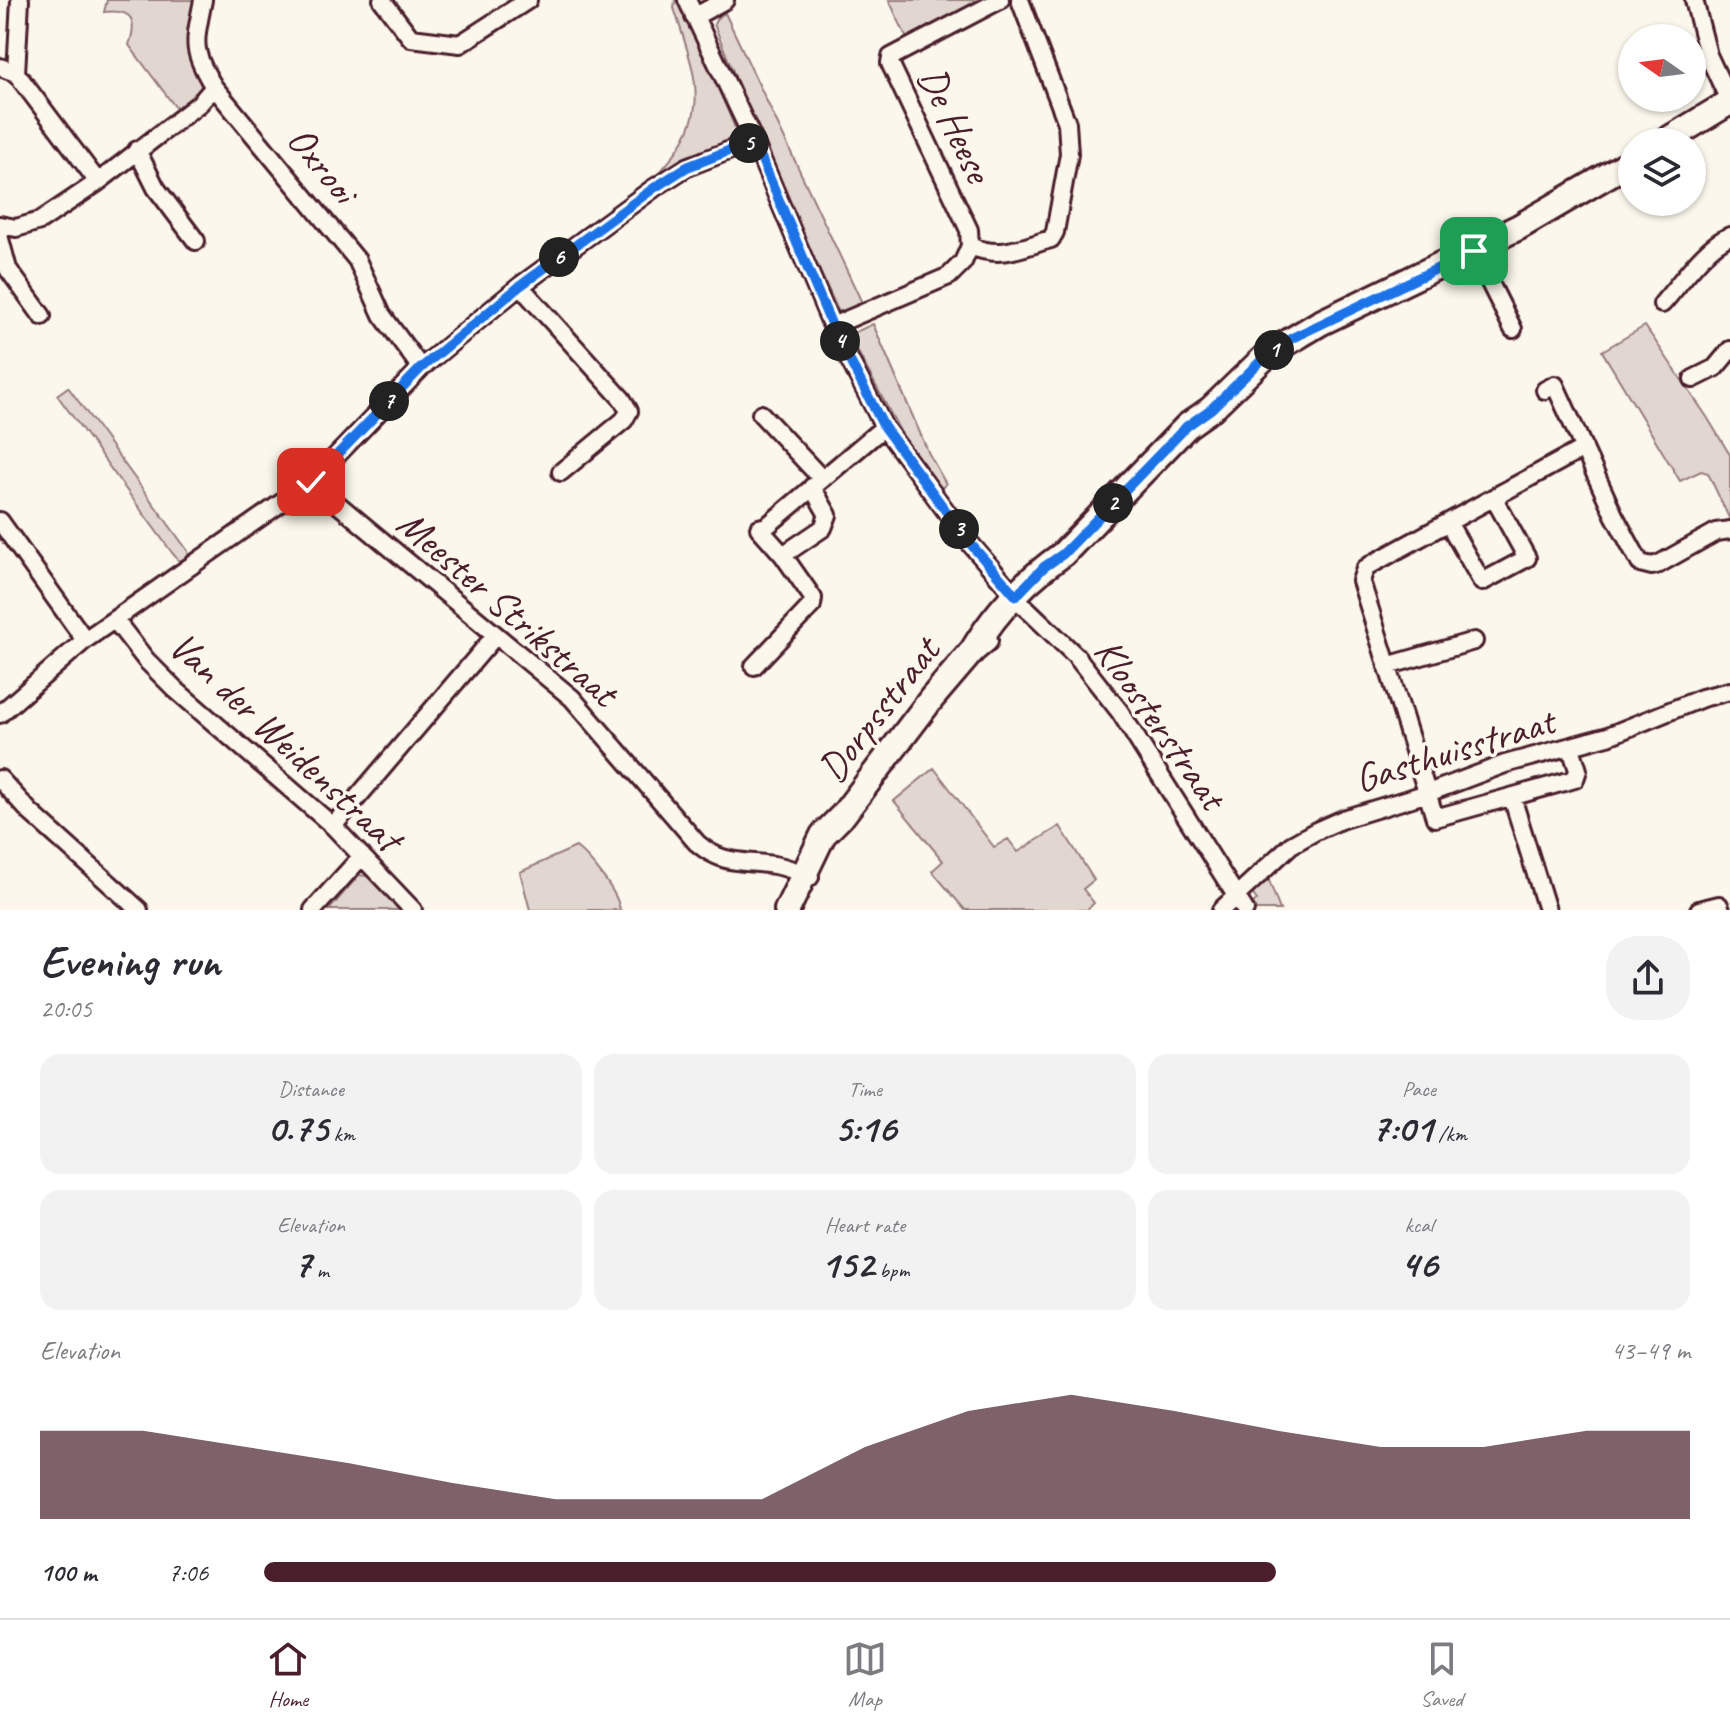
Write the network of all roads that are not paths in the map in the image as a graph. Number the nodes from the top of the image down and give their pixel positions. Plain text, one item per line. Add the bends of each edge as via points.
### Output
1 (20, 0) edge
2 (203, 0) edge
3 (382, 0) edge
4 (528, 0) edge
5 (687, 0) edge
6 (725, 0) edge
7 (1000, 0) edge
8 (1020, 0) edge
9 (1694, 0) edge
10 (694, 17) junction
11 (8, 70) edge
12 (214, 87) junction
13 (1730, 102) edge
14 (1687, 128) edge
15 (754, 141) junction
16 (137, 150) junction
17 (1618, 169) edge
18 (98, 182) junction
19 (0, 225) edge
20 (1730, 236) edge
21 (0, 239) edge
22 (196, 241) dead end
23 (970, 246) junction
24 (1474, 251) junction
25 (520, 286) junction
26 (1662, 304) dead end
27 (42, 316) dead end
28 (832, 326) junction
29 (1513, 329) dead end
30 (1730, 350) edge
31 (421, 368) junction
32 (1693, 379) dead end
33 (1545, 390) dead end
34 (761, 414) dead end
35 (884, 427) junction
36 (1584, 448) junction
37 (561, 472) dead end
38 (311, 482) junction
39 (817, 483) junction
40 (1494, 498) junction
41 (0, 521) edge
42 (1449, 524) junction
43 (1730, 530) edge
44 (783, 555) junction
45 (1019, 600) junction
46 (115, 620) junction
47 (495, 636) junction
48 (85, 640) junction
49 (1474, 641) dead end
50 (754, 666) dead end
51 (1387, 666) junction
52 (1730, 691) edge
53 (0, 714) edge
54 (1571, 748) junction
55 (0, 779) edge
56 (1428, 793) junction
57 (1512, 797) junction
58 (333, 826) junction
59 (362, 856) junction
60 (808, 876) junction
61 (1235, 895) junction
62 (139, 910) edge
63 (313, 910) edge
64 (413, 910) edge
65 (789, 910) edge
66 (1221, 910) edge
67 (1245, 910) edge
68 (1547, 910) edge
69 (1699, 910) edge
70 (1721, 910) edge

1 - 11 street
2 - 12 street, Oxrooi via 194,43
3 - 4 street via 411,38 460,44
5 - 10 street, Kloosterstraat
6 - 10 street
7 - 23 street, De Heese via 891,57 890,63 969,230
8 - 23 street via 1067,123 1069,154 1055,232 1051,239 1001,254
9 - 13 street via 1708,55
10 - 15 street, Kloosterstraat
11 - 18 street
12 - 16 street
12 - 31 street, Oxrooi via 357,260 382,315
13 - 14 street
15 - 25 street via 687,167
15 - 28 street, Kloosterstraat
16 - 18 street
16 - 22 street via 156,188
17 - 24 street, Dorpsstraat
18 - 19 street via 40,221 16,228
20 - 26 street via 1697,263
21 - 27 street via 8,269
23 - 28 street via 949,276
24 - 29 street
24 - 45 street, Dorpsstraat via 1320,323 1268,354 1187,426 1063,554 1052,573
25 - 31 street
25 - 37 street via 629,411
28 - 35 street, Kloosterstraat
30 - 32 street via 1715,368
31 - 38 street
33 - 36 street via 1555,385
34 - 39 street
35 - 39 street
35 - 45 street, Kloosterstraat
36 - 40 street
36 - 43 street via 1640,563 1659,564 1716,532
38 - 46 street
38 - 47 street, Meester Strikstraat
39 - 44 street via 828,515 823,528
39 - 44 street via 759,528
40 - 42 street
40 - 42 street via 1527,558 1482,582
41 - 48 street
42 - 51 street via 1362,574 1362,590
44 - 50 street via 813,598 812,605
45 - 60 street, Dorpsstraat via 989,624 823,835
45 - 61 street, Kloosterstraat via 1076,656 1120,712
46 - 48 street
46 - 58 street, Van der Weidenstraat via 176,690
47 - 58 street
47 - 60 street, Meester Strikstraat via 572,698 709,853
48 - 53 street
49 - 51 street
51 - 56 street
52 - 54 street, Gasthuisstraat
54 - 56 street, Gasthuisstraat via 1505,764
54 - 57 street via 1578,770 1575,779
55 - 62 street
56 - 57 street via 1435,818
56 - 61 street, Gasthuisstraat via 1316,831 1291,845
57 - 68 street
58 - 59 street, Van der Weidenstraat
59 - 63 street
59 - 64 street, Van der Weidenstraat
60 - 65 street, Dorpsstraat
61 - 66 street, Gasthuisstraat
61 - 67 street, Kloosterstraat
69 - 70 street via 1719,905

